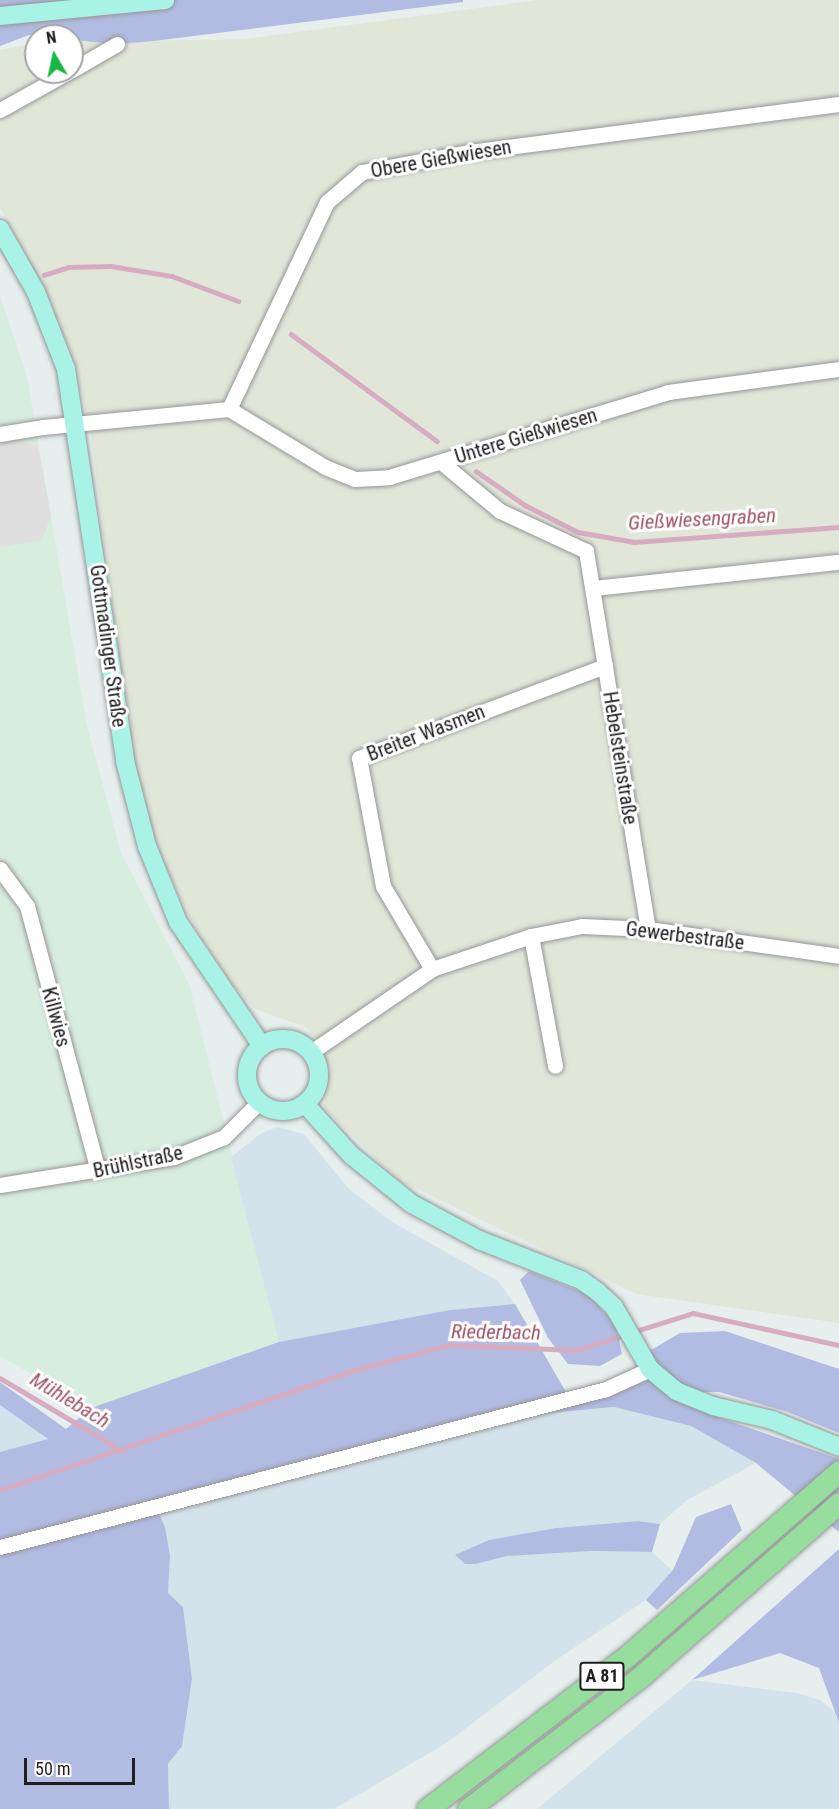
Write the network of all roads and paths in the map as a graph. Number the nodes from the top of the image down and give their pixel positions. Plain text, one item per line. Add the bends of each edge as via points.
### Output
1 (165, 0) edge
2 (0, 16) edge
3 (117, 44) dead end
4 (84, 63) edge
5 (47, 84) edge
6 (839, 104) edge
7 (0, 110) edge
8 (0, 228) edge
9 (839, 369) edge
10 (229, 409) junction
11 (76, 426) junction
12 (0, 435) edge
13 (441, 462) junction
14 (839, 562) edge
15 (594, 588) junction
16 (604, 666) junction
17 (0, 869) edge
18 (648, 928) junction
19 (531, 936) junction
20 (839, 956) edge
21 (432, 969) junction
22 (262, 1046) junction
23 (311, 1052) junction
24 (555, 1066) dead end
25 (259, 1102) junction
26 (305, 1104) junction
27 (98, 1171) junction
28 (0, 1185) edge
29 (650, 1369) junction
30 (839, 1448) edge
31 (839, 1471) edge
32 (839, 1503) edge
33 (0, 1547) edge
34 (427, 1809) edge
35 (468, 1809) edge

1 - 2 main road
3 - 4 street
5 - 7 street
6 - 10 street, Obere Gießwiesen via 469,152 362,172 327,202
8 - 11 main road, Gottmadinger Straße via 36,292 66,369
9 - 13 street, Untere Gießwiesen via 668,392
10 - 11 street
10 - 13 street, Untere Gießwiesen via 325,467 355,479 388,477
11 - 12 street
11 - 22 main road, Gottmadinger Straße via 125,761 147,846 178,922
13 - 15 street, Hebelsteinstraße via 500,511 586,551
14 - 15 street
15 - 16 street, Hebelsteinstraße
16 - 18 street, Hebelsteinstraße
16 - 21 street, Breiter Wasmen via 358,758 383,886
17 - 27 street, Killwies via 27,906
18 - 19 street, Gewerbestraße via 582,926
18 - 20 street, Gewerbestraße
19 - 21 street, Gewerbestraße
19 - 24 street
21 - 23 street, Gewerbestraße
22 - 23 main road via 286,1039
22 - 25 main road via 247,1073 248,1084
23 - 26 main road via 319,1071 319,1084
25 - 26 main road via 282,1111
25 - 27 street, Brühlstraße via 224,1137 174,1157
26 - 29 main road via 351,1155 412,1203 478,1240 581,1280 614,1307
27 - 28 street, Brühlstraße
29 - 30 main road via 675,1391 693,1400 772,1420
29 - 33 street via 606,1389
31 - 34 highway, A 81 via 580,1694
32 - 35 highway, A 81 via 639,1678

